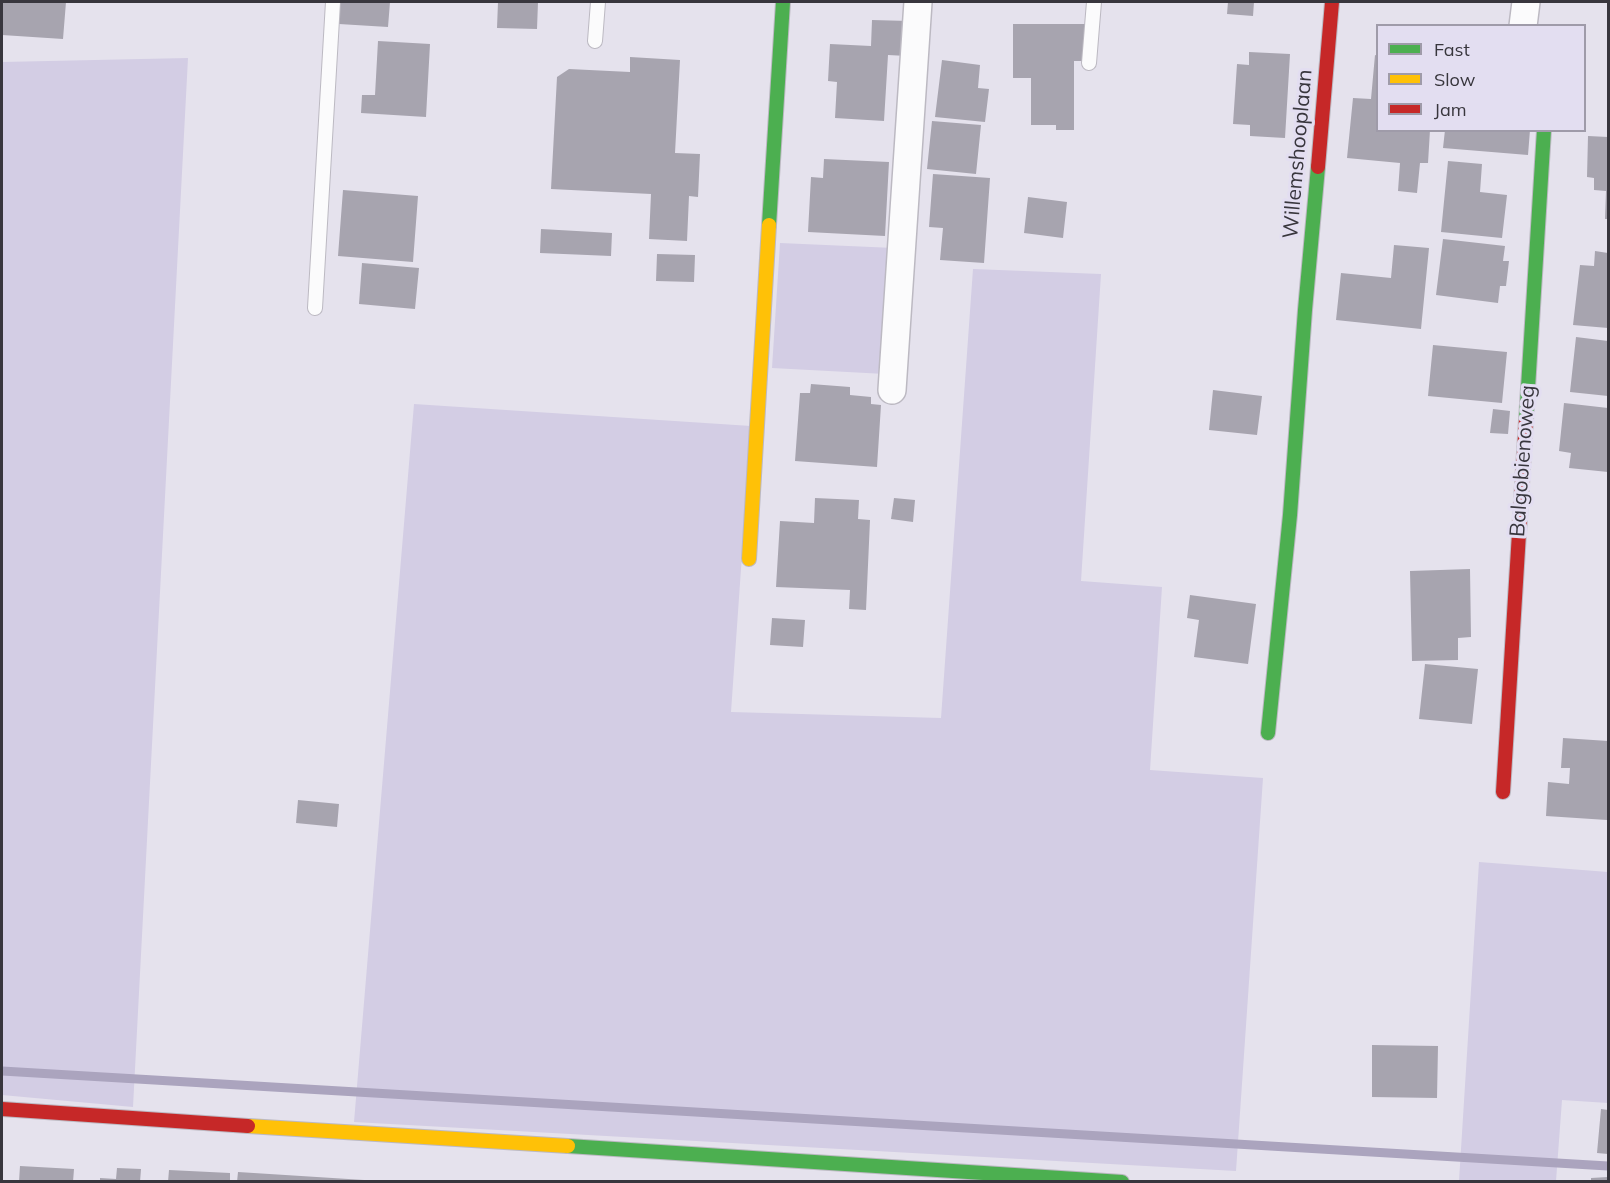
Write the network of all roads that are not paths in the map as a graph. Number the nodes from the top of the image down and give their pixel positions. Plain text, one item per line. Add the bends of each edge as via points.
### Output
1 (333, 2) edge
2 (598, 2) edge
3 (783, 2) edge
4 (918, 2) edge
5 (1094, 2) edge
6 (1332, 2) edge
7 (1526, 2) edge
8 (1523, 24) edge
9 (595, 41) dead end
10 (1089, 63) dead end
11 (1544, 132) edge
12 (315, 308) dead end
13 (892, 390) dead end
14 (749, 559) dead end
15 (1268, 733) dead end
16 (1503, 792) dead end
17 (2, 1109) edge
18 (1122, 1182) edge

1 - 12 lane
2 - 9 lane
3 - 14 street
4 - 13 street
5 - 10 lane
6 - 15 street, Willemshooplaan
7 - 8 street
11 - 16 street, Balgobienoweg
17 - 18 street

